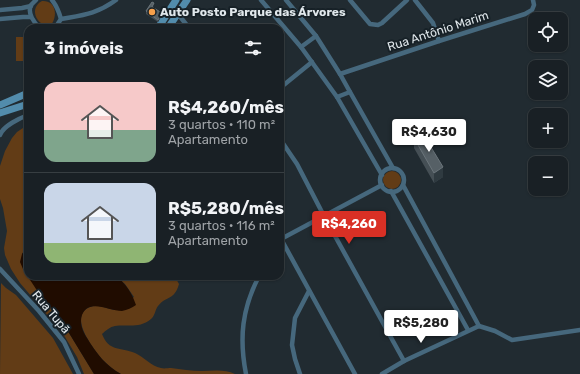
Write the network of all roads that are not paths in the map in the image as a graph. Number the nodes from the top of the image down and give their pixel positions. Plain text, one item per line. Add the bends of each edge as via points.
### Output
1 (36, 0) edge
2 (52, 0) edge
3 (116, 0) edge
4 (176, 0) edge
5 (187, 0) edge
6 (261, 0) edge
7 (286, 0) edge
8 (350, 0) edge
9 (407, 0) edge
10 (415, 0) edge
11 (533, 0) edge
12 (31, 6) junction
13 (22, 8) junction
14 (0, 10) edge
15 (178, 14) junction
16 (23, 16) junction
17 (31, 17) junction
18 (60, 19) junction
19 (0, 20) edge
20 (36, 24) edge
21 (57, 24) edge
22 (161, 24) edge
23 (171, 24) edge
24 (186, 24) edge
25 (281, 24) edge
26 (284, 28) edge
27 (316, 36) junction
28 (439, 41) junction
29 (301, 48) junction
30 (312, 62) junction
31 (340, 74) junction
32 (284, 85) edge
33 (350, 92) junction
34 (24, 95) edge
35 (337, 97) junction
36 (24, 105) edge
37 (0, 106) edge
38 (0, 113) edge
39 (24, 116) edge
40 (0, 132) edge
41 (284, 145) edge
42 (393, 168) junction
43 (382, 174) junction
44 (382, 185) junction
45 (403, 185) junction
46 (391, 191) junction
47 (324, 216) junction
48 (284, 237) edge
49 (284, 246) edge
50 (0, 269) edge
51 (258, 280) edge
52 (309, 291) junction
53 (478, 326) junction
54 (468, 330) junction
55 (580, 330) edge
56 (404, 361) junction
57 (79, 374) edge
58 (246, 374) edge
59 (300, 374) edge
60 (355, 374) edge
61 (382, 374) edge

1 - 12 street
2 - 18 street via 59,10
3 - 18 street via 99,11
4 - 22 street
5 - 15 street
6 - 25 street
7 - 27 street
8 - 9 street via 370,24 378,25
10 - 28 street via 433,23
11 - 28 street, Rua Antônio Marim via 532,10 525,14
12 - 13 street
12 - 17 street
13 - 14 street
13 - 16 street
15 - 23 street
15 - 24 street
16 - 17 street
16 - 19 street
17 - 20 street
18 - 21 street
26 - 29 street
27 - 29 street
27 - 31 street
28 - 31 street, Rua Antônio Marim
29 - 30 street
30 - 32 street
30 - 35 street
31 - 33 street
33 - 35 street
33 - 42 street
34 - 37 street
35 - 43 street
36 - 38 street
39 - 40 street
41 - 47 street
42 - 43 street
42 - 45 street via 402,174
43 - 44 street
44 - 46 street
44 - 47 street
45 - 46 street via 398,190
45 - 53 street
46 - 54 street
47 - 48 street
47 - 56 street
49 - 52 street
50 - 57 street, Rua Tupã via 64,342
51 - 58 street via 245,311 242,338
52 - 59 street via 295,318 292,345
52 - 60 street
53 - 54 street
53 - 55 street via 512,340
54 - 56 street
56 - 61 street

